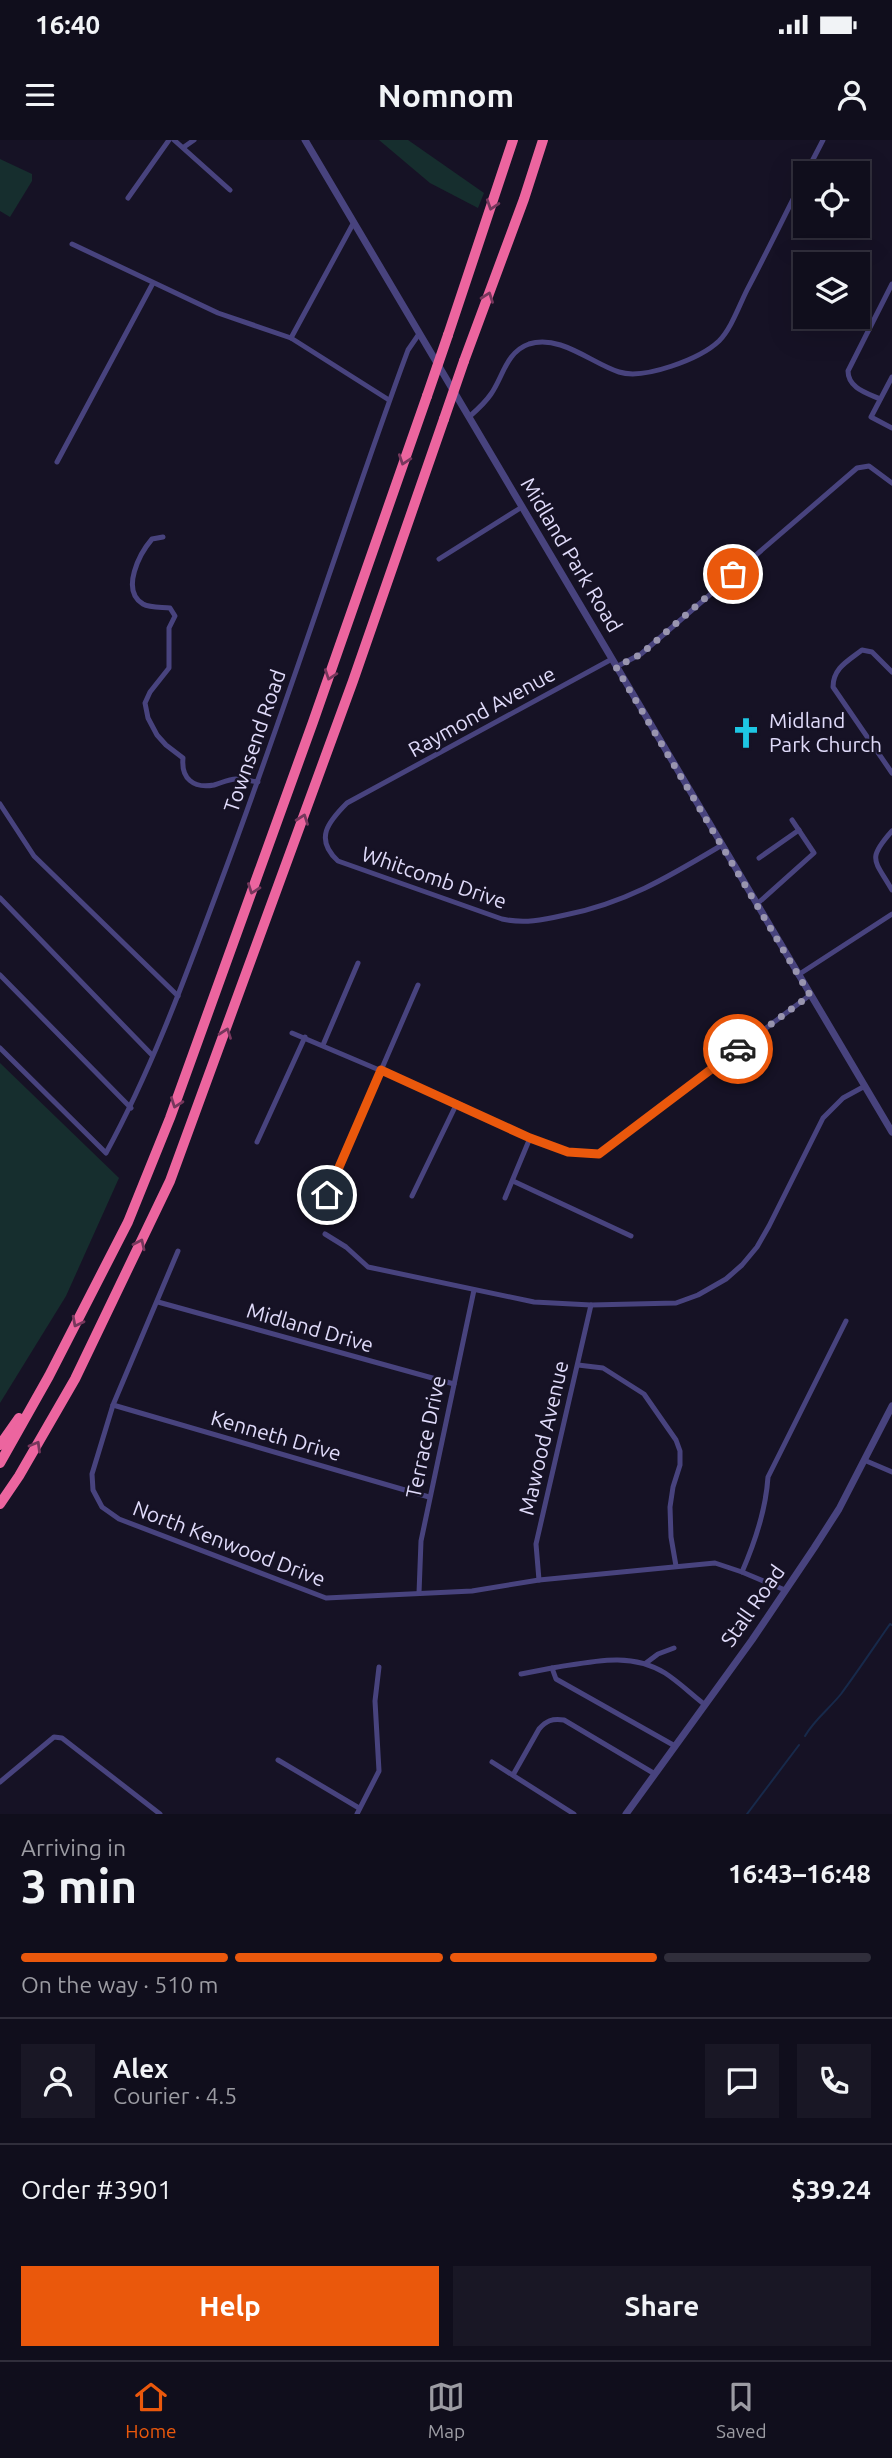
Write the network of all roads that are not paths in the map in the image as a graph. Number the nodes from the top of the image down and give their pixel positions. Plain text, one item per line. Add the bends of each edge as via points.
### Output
1 (172, 140) edge
2 (194, 140) edge
3 (305, 140) edge
4 (513, 140) edge
5 (542, 140) edge
6 (823, 140) edge
7 (184, 148) junction
8 (812, 161) edge
9 (230, 190) dead end
10 (128, 198) dead end
11 (793, 198) edge
12 (354, 222) junction
13 (72, 244) dead end
14 (153, 283) junction
15 (892, 284) edge
16 (419, 334) junction
17 (291, 338) junction
18 (892, 377) edge
19 (389, 400) junction
20 (880, 400) junction
21 (469, 417) junction
22 (892, 428) edge
23 (57, 462) dead end
24 (892, 483) edge
25 (522, 507) junction
26 (163, 537) dead end
27 (439, 559) dead end
28 (612, 659) junction
29 (616, 667) junction
30 (892, 671) edge
31 (892, 773) edge
32 (258, 782) junction
33 (367, 793) joint
34 (0, 804) edge
35 (792, 820) dead end
36 (799, 830) junction
37 (892, 831) edge
38 (722, 845) junction
39 (758, 858) dead end
40 (892, 890) edge
41 (0, 898) edge
42 (757, 904) junction
43 (892, 914) edge
44 (358, 962) dead end
45 (0, 975) edge
46 (798, 975) junction
47 (418, 985) dead end
48 (810, 995) junction
49 (178, 996) junction
50 (292, 1033) dead end
51 (306, 1037) junction
52 (323, 1045) junction
53 (0, 1048) edge
54 (152, 1055) junction
55 (381, 1070) junction
56 (865, 1086) junction
57 (457, 1103) junction
58 (131, 1108) junction
59 (892, 1132) edge
60 (530, 1138) junction
61 (257, 1142) dead end
62 (513, 1181) junction
63 (327, 1195) dead end
64 (412, 1196) dead end
65 (505, 1198) dead end
66 (325, 1234) dead end
67 (631, 1236) dead end
68 (178, 1251) dead end
69 (474, 1290) junction
70 (158, 1302) junction
71 (591, 1305) junction
72 (846, 1321) dead end
73 (578, 1365) junction
74 (49, 1376) junction
75 (454, 1384) junction
76 (113, 1405) junction
77 (892, 1406) edge
78 (0, 1446) edge
79 (864, 1460) junction
80 (0, 1463) edge
81 (892, 1472) edge
82 (429, 1497) junction
83 (0, 1504) edge
84 (676, 1566) junction
85 (742, 1572) junction
86 (538, 1580) junction
87 (785, 1590) junction
88 (419, 1593) junction
89 (674, 1648) dead end
90 (646, 1663) junction
91 (379, 1667) dead end
92 (552, 1668) junction
93 (521, 1674) dead end
94 (704, 1704) junction
95 (675, 1746) junction
96 (278, 1760) dead end
97 (492, 1762) dead end
98 (655, 1774) junction
99 (513, 1775) junction
100 (0, 1782) edge
101 (358, 1811) edge
102 (160, 1814) edge
103 (574, 1814) edge
104 (626, 1814) edge

1 - 7 street
1 - 10 street
2 - 7 street
3 - 12 street, Midland Park Road
4 -> 74 highway, bridge via 313,722 170,1118 128,1222
83 -> 5 highway, bridge via 75,1380 170,1181 353,681
6 - 8 street
7 - 9 street
11 - 21 street via 719,341 685,360 642,374 606,368 557,345 528,345 512,356 493,392
12 - 16 street, Midland Park Road
12 - 17 street
13 - 14 street
14 - 17 street via 218,313
14 - 23 street
15 - 20 street via 848,371 853,385
16 - 19 street, Townsend Road
16 - 21 street, Midland Park Road
17 - 19 street
18 - 20 street
19 - 32 street, Townsend Road
20 - 22 street via 871,417
21 - 25 street, Midland Park Road
24 - 29 street via 869,466 857,468 641,654
25 - 27 street
25 - 28 street, Midland Park Road
26 - 32 street via 152,539 142,551 134,574 135,597 145,606 170,608 175,616 169,628 169,668 145,703 148,718 166,745 183,758 184,776 196,784 211,786 235,779
28 - 29 street, Midland Park Road
28 - 33 street, Raymond Avenue
29 - 38 street, Midland Park Road
30 - 31 street via 872,652 862,650 838,668 833,687
32 - 49 street, Townsend Road
33 - 38 street, Whitcomb Drive via 331,818 324,841 338,862 516,922 535,922 612,903
34 - 49 street via 34,856
35 - 36 street
36 - 39 street
36 - 42 street via 814,853
37 - 40 street via 875,852 875,860
38 - 42 street, Midland Park Road
41 - 54 street
42 - 46 street, Midland Park Road
43 - 46 street
44 - 52 street
45 - 58 street
46 - 48 street, Midland Park Road
47 - 55 street
48 - 56 street, Midland Park Road
48 - 60 street via 599,1154 568,1152
49 - 54 street, Townsend Road
50 - 51 street
51 - 52 street
51 - 61 street
52 - 55 street
53 - 58 street, Townsend Road via 106,1153
54 - 58 street, Townsend Road
55 - 57 street
55 - 63 street
56 - 59 street, Midland Park Road
56 - 71 street via 843,1098 823,1118 757,1247 726,1279 676,1303
57 - 60 street
57 - 64 street
60 - 62 street
62 - 65 street
62 - 67 street
66 - 69 street via 368,1267
68 - 70 street, North Kenwood Drive
69 - 71 street via 534,1302
69 - 75 street, Terrace Drive
70 - 75 street, Midland Drive
70 - 76 street, North Kenwood Drive
71 - 73 street, Mawood Avenue
72 - 85 street via 768,1477 752,1549
73 - 84 street via 603,1368 644,1394 676,1440 680,1465 670,1515
73 - 86 street, Mawood Avenue via 536,1544
74 - 78 highway
74 - 80 highway
75 - 82 street, Terrace Drive
76 - 82 street, Kenneth Drive
76 - 88 street, North Kenwood Drive via 92,1474 93,1490 102,1507 119,1519 327,1598
77 - 79 street, Stall Road
79 - 81 street
79 - 87 street, Stall Road via 839,1509
82 - 88 street, Terrace Drive
84 - 85 street, North Kenwood Drive via 715,1563
84 - 86 street, North Kenwood Drive
85 - 87 street, North Kenwood Drive
86 - 88 street, North Kenwood Drive via 472,1591
87 - 94 street, Stall Road
89 - 90 street
90 - 92 street via 625,1658
90 - 94 street
91 - 101 street via 375,1701 379,1771
92 - 93 street
92 - 95 street via 556,1679
94 - 95 street, Stall Road
95 - 98 street, Stall Road
96 - 101 street
97 - 99 street
98 - 99 street via 556,1718 544,1723
98 - 104 street, Stall Road
99 - 103 street
100 - 102 street via 49,1740 62,1738

